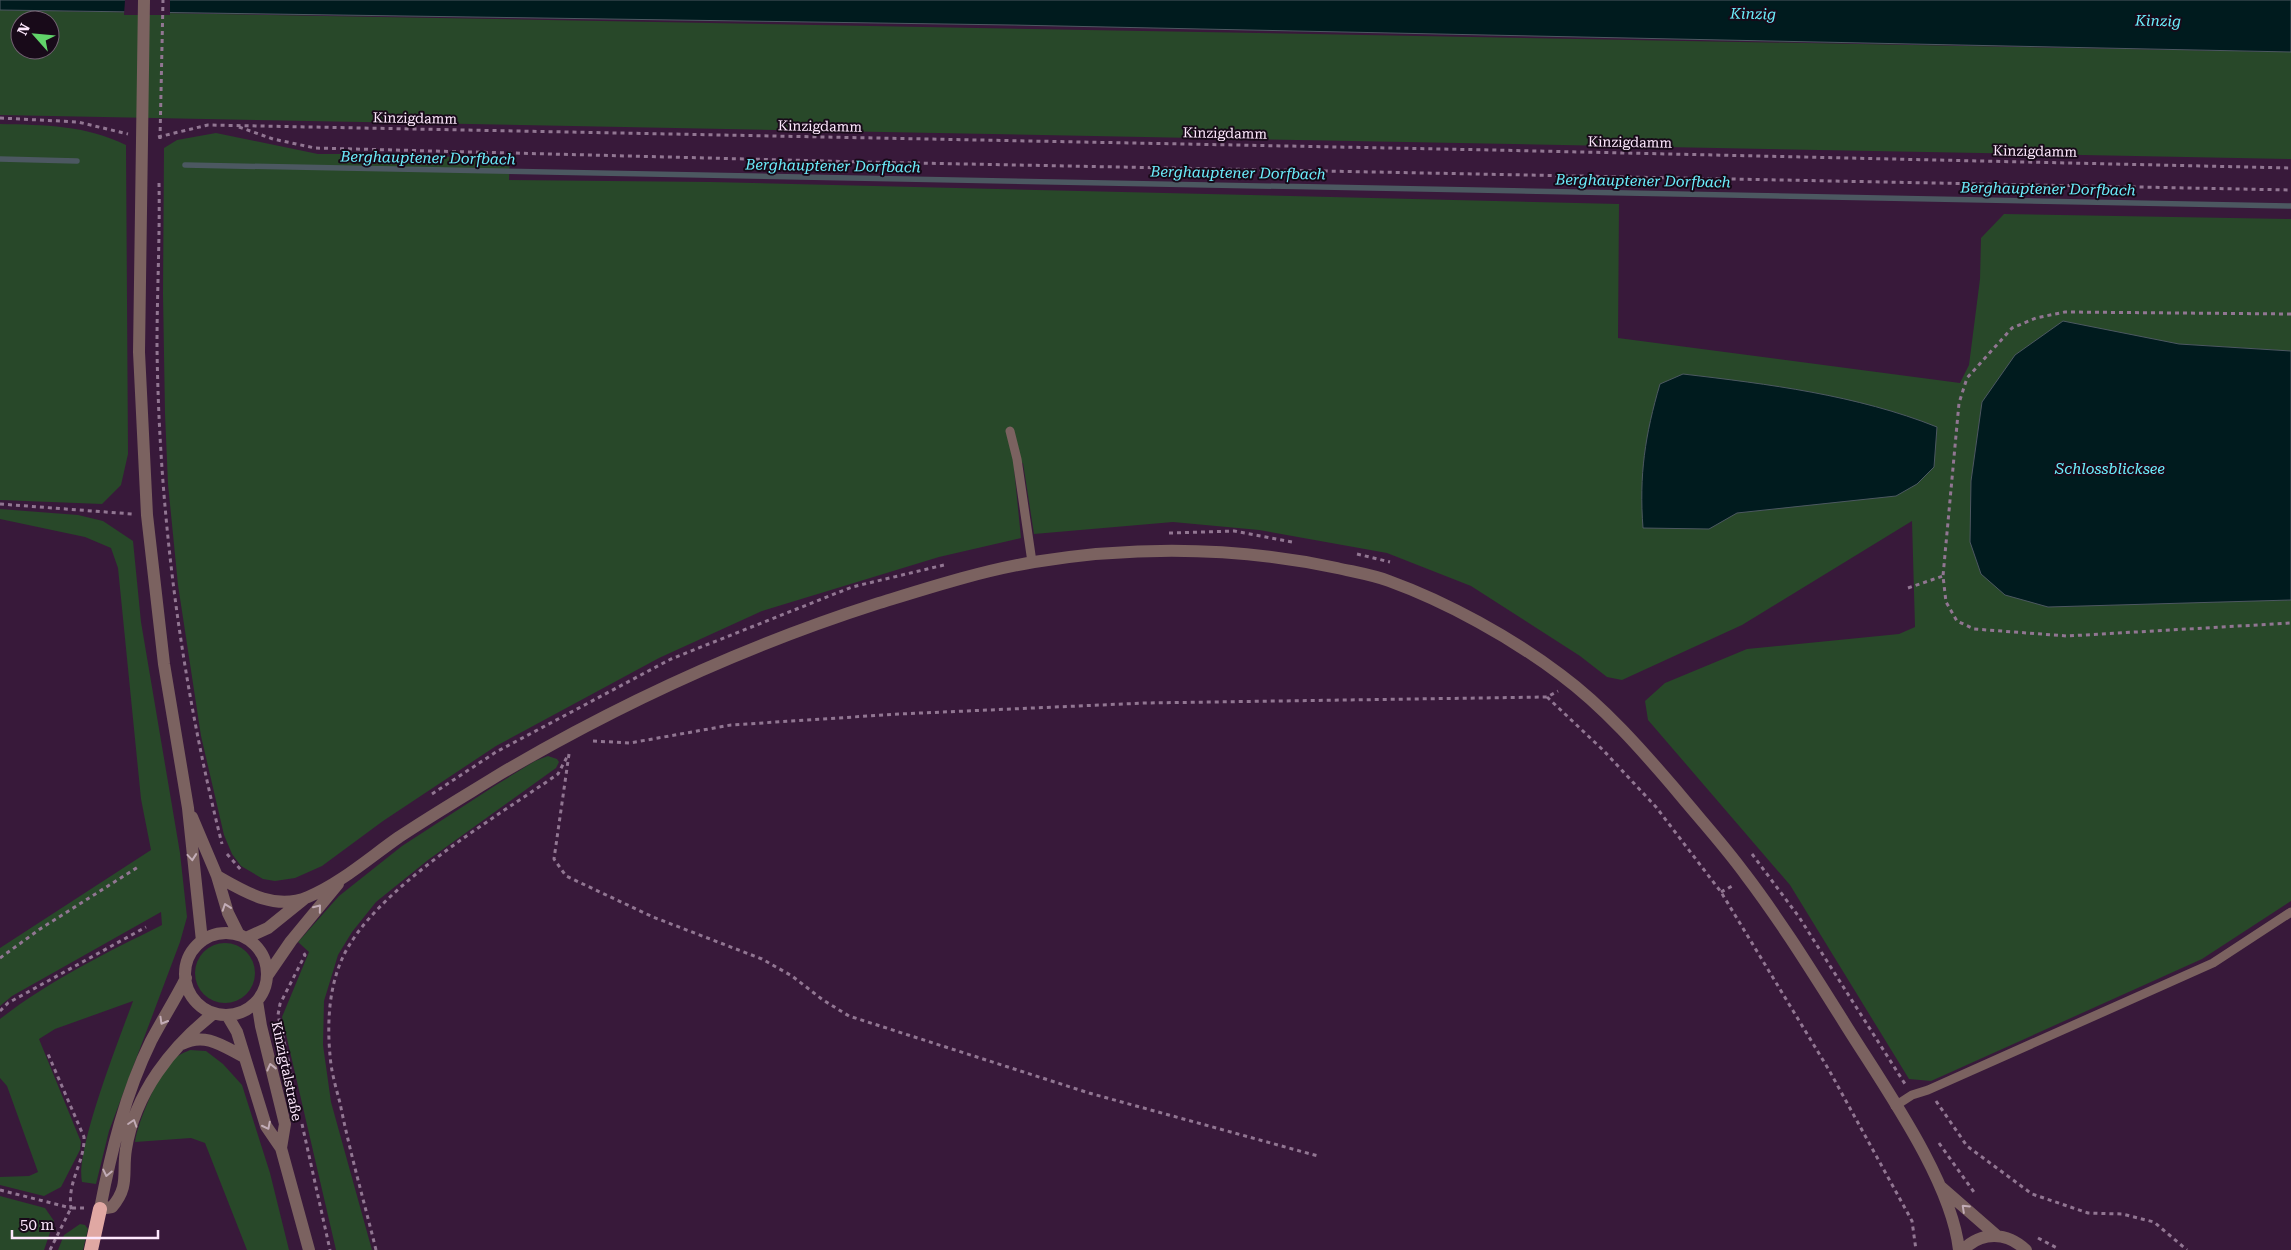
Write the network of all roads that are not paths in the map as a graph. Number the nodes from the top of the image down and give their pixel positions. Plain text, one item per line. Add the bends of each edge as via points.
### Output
1 (144, 0) edge
2 (1010, 431) dead end
3 (1032, 562) junction
4 (188, 808) junction
5 (346, 875) junction
6 (217, 876) junction
7 (304, 899) junction
8 (2291, 912) edge
9 (241, 936) junction
10 (202, 941) junction
11 (267, 976) junction
12 (186, 978) junction
13 (257, 1001) junction
14 (220, 1014) junction
15 (175, 1048) junction
16 (244, 1057) junction
17 (1895, 1106) junction
18 (282, 1148) junction
19 (1935, 1178) junction
20 (100, 1209) junction
21 (1996, 1235) junction
22 (91, 1250) edge
23 (310, 1250) edge
24 (1959, 1250) edge
25 (1963, 1250) edge
26 (2026, 1250) edge

1 - 4 street via 139,352 147,515 164,664
2 - 3 lane via 1018,459
3 - 5 street via 940,584 809,625 726,660 562,738 441,811
3 - 17 street via 1139,552 1251,554 1385,579 1438,601 1495,633 1571,683 1650,759 1747,876 1816,977
4 - 6 street
4 -> 10 street
5 - 7 street
11 -> 5 street via 291,941
6 - 7 street via 269,901
9 -> 6 street via 228,913
7 - 9 street via 268,928
8 - 17 lane via 2213,963 1912,1095
9 - 10 street via 224,933
9 - 11 street via 262,954
10 - 12 street via 189,957
11 - 13 street
12 - 14 street via 194,1000 203,1008
12 -> 20 street via 150,1042 129,1094 117,1130
13 - 14 street via 243,1011
18 -> 13 street, Kinzigtalstraße via 285,1124
14 - 15 street via 190,1032
14 - 16 street, Kinzigtalstraße via 237,1032
15 - 16 street via 194,1039 202,1039 214,1041
20 -> 15 street via 112,1206 124,1187 126,1150 132,1122 161,1065
16 -> 18 street, Kinzigtalstraße via 266,1126
17 - 19 street
18 - 23 street, Kinzigtalstraße
21 -> 19 street via 1945,1192
19 - 24 street via 1956,1228
20 - 22 highway
21 - 25 street via 1982,1237
21 - 26 street via 2018,1243

